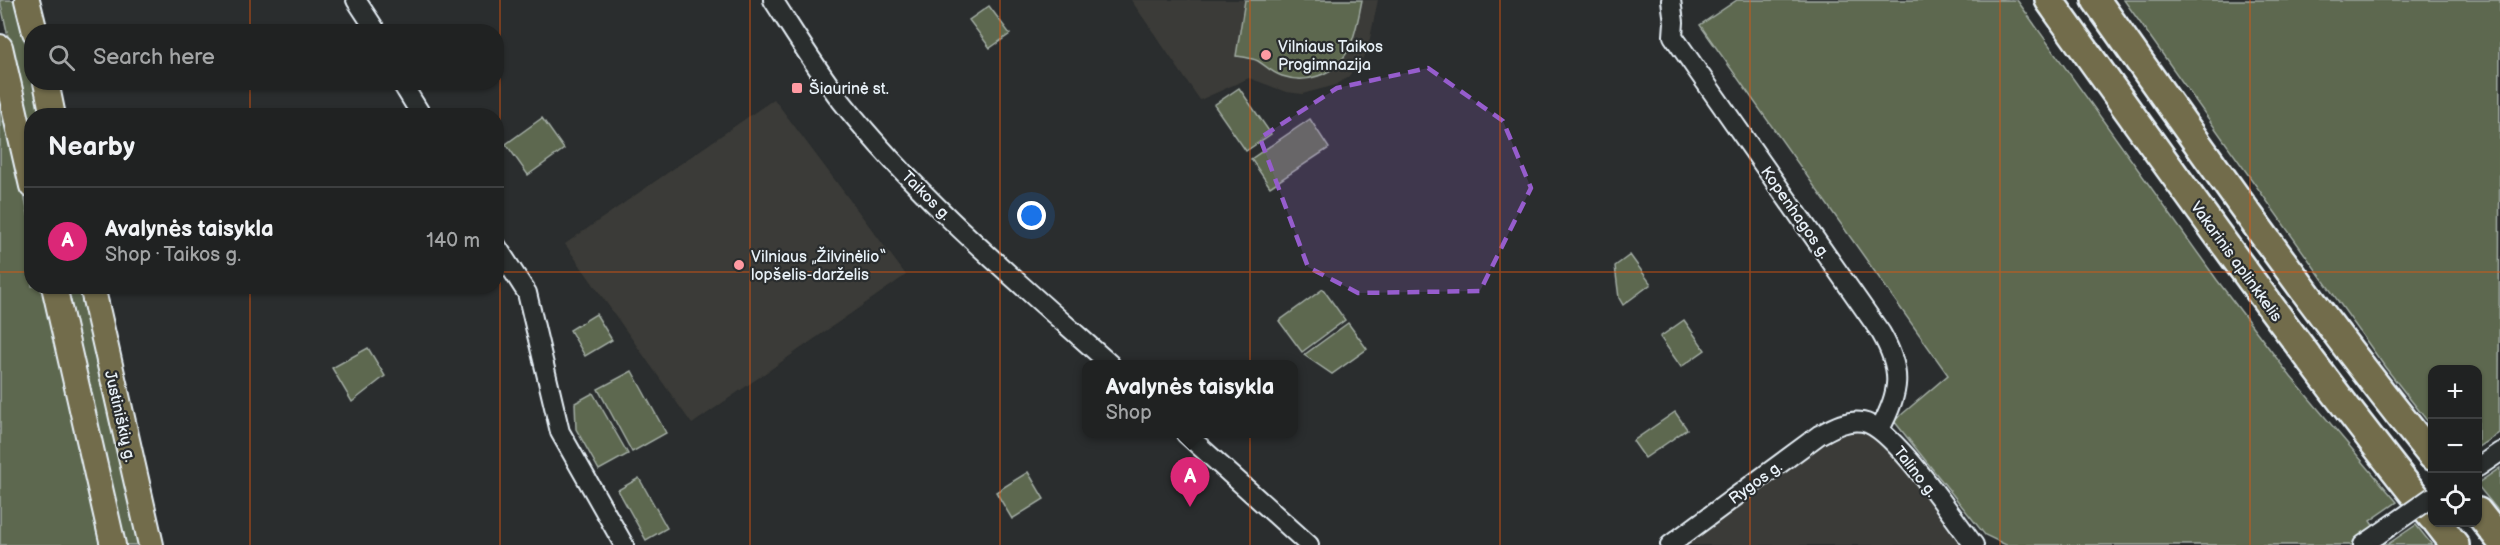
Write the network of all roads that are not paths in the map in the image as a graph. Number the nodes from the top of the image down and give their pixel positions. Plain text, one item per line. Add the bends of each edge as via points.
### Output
1 (27, 0) edge
2 (356, 0) edge
3 (772, 0) edge
4 (1671, 0) edge
5 (2049, 0) edge
6 (2096, 0) edge
7 (33, 24) edge
8 (372, 24) edge
9 (0, 47) edge
10 (48, 90) edge
11 (406, 90) edge
12 (52, 108) edge
13 (417, 108) edge
14 (24, 151) edge
15 (504, 257) edge
16 (56, 294) edge
17 (94, 294) edge
18 (1106, 360) edge
19 (1880, 429) junction
20 (1190, 438) edge
21 (2428, 450) edge
22 (2500, 452) edge
23 (2482, 464) edge
24 (2428, 500) edge
25 (2428, 511) edge
26 (2482, 517) edge
27 (2441, 527) edge
28 (2500, 540) edge
29 (113, 545) edge
30 (151, 545) edge
31 (624, 545) edge
32 (1309, 545) edge
33 (1670, 545) edge
34 (1974, 545) edge
35 (2363, 545) edge
36 (2455, 545) edge

1 - 7 main road
2 - 8 street
3 - 18 street, Taikos g. via 843,102 898,165 964,232
4 - 19 street, Kopenhagos g. via 1673,36 1893,353 1898,372 1896,393
5 - 25 highway, Vakarinis aplinkkelis via 2219,237
6 - 21 highway via 2277,255
9 - 14 main road
10 - 12 main road
11 - 13 street
15 - 31 street via 527,292 560,432
16 - 29 main road
17 - 30 main road, Justiniškių g.
19 - 33 street, Rygos g. via 1862,422 1842,423 1819,435
19 - 34 street, Talino g.
20 - 32 street
22 - 23 street
24 - 35 street, bridge
26 - 28 highway
27 - 36 highway

